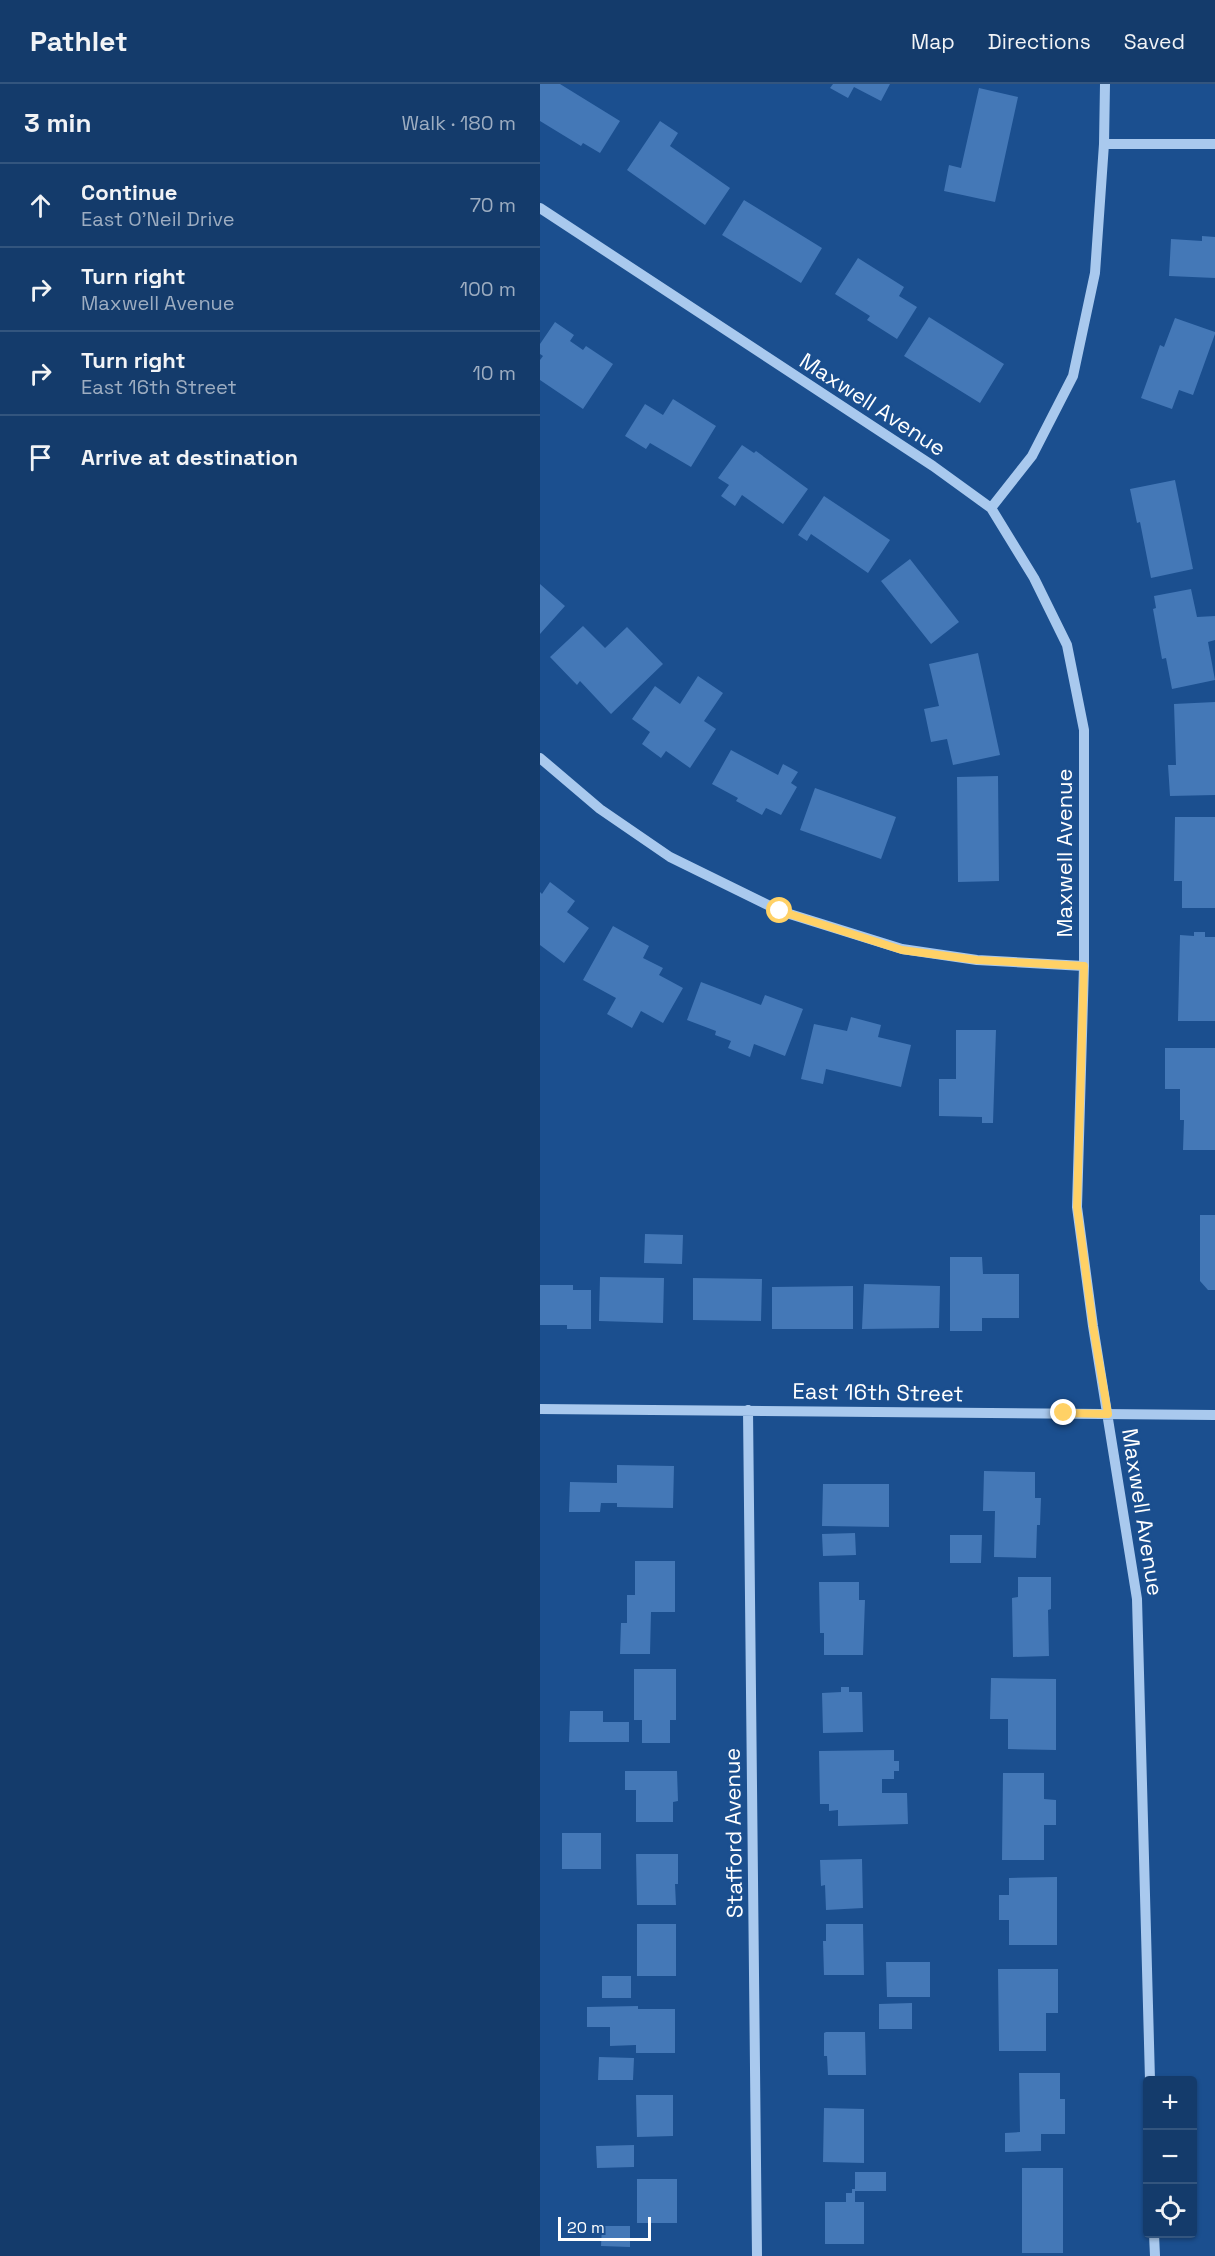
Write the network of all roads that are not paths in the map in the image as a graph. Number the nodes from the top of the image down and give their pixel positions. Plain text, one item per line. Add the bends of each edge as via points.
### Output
1 (1106, 84) edge
2 (1104, 144) junction
3 (1215, 144) edge
4 (540, 208) edge
5 (991, 508) junction
6 (540, 758) edge
7 (1084, 966) junction
8 (540, 1409) edge
9 (748, 1410) junction
10 (1108, 1414) junction
11 (1215, 1415) edge
12 (1150, 2076) edge
13 (1154, 2238) edge
14 (757, 2256) edge
15 (1155, 2256) edge

1 - 2 street
2 - 3 street
2 - 5 street via 1095,273 1074,376 1032,456
4 - 5 street, Maxwell Avenue
5 - 7 street, Maxwell Avenue via 1034,578 1066,645 1084,730
6 - 7 street via 600,809 670,857 780,911 902,950 977,960
7 - 10 street, Maxwell Avenue via 1077,1207
8 - 9 street, East 16th Street
9 - 10 street, East 16th Street
9 - 14 street, Stafford Avenue
10 - 11 street, East 16th Street
10 - 12 street, Maxwell Avenue via 1137,1599
13 - 15 street

